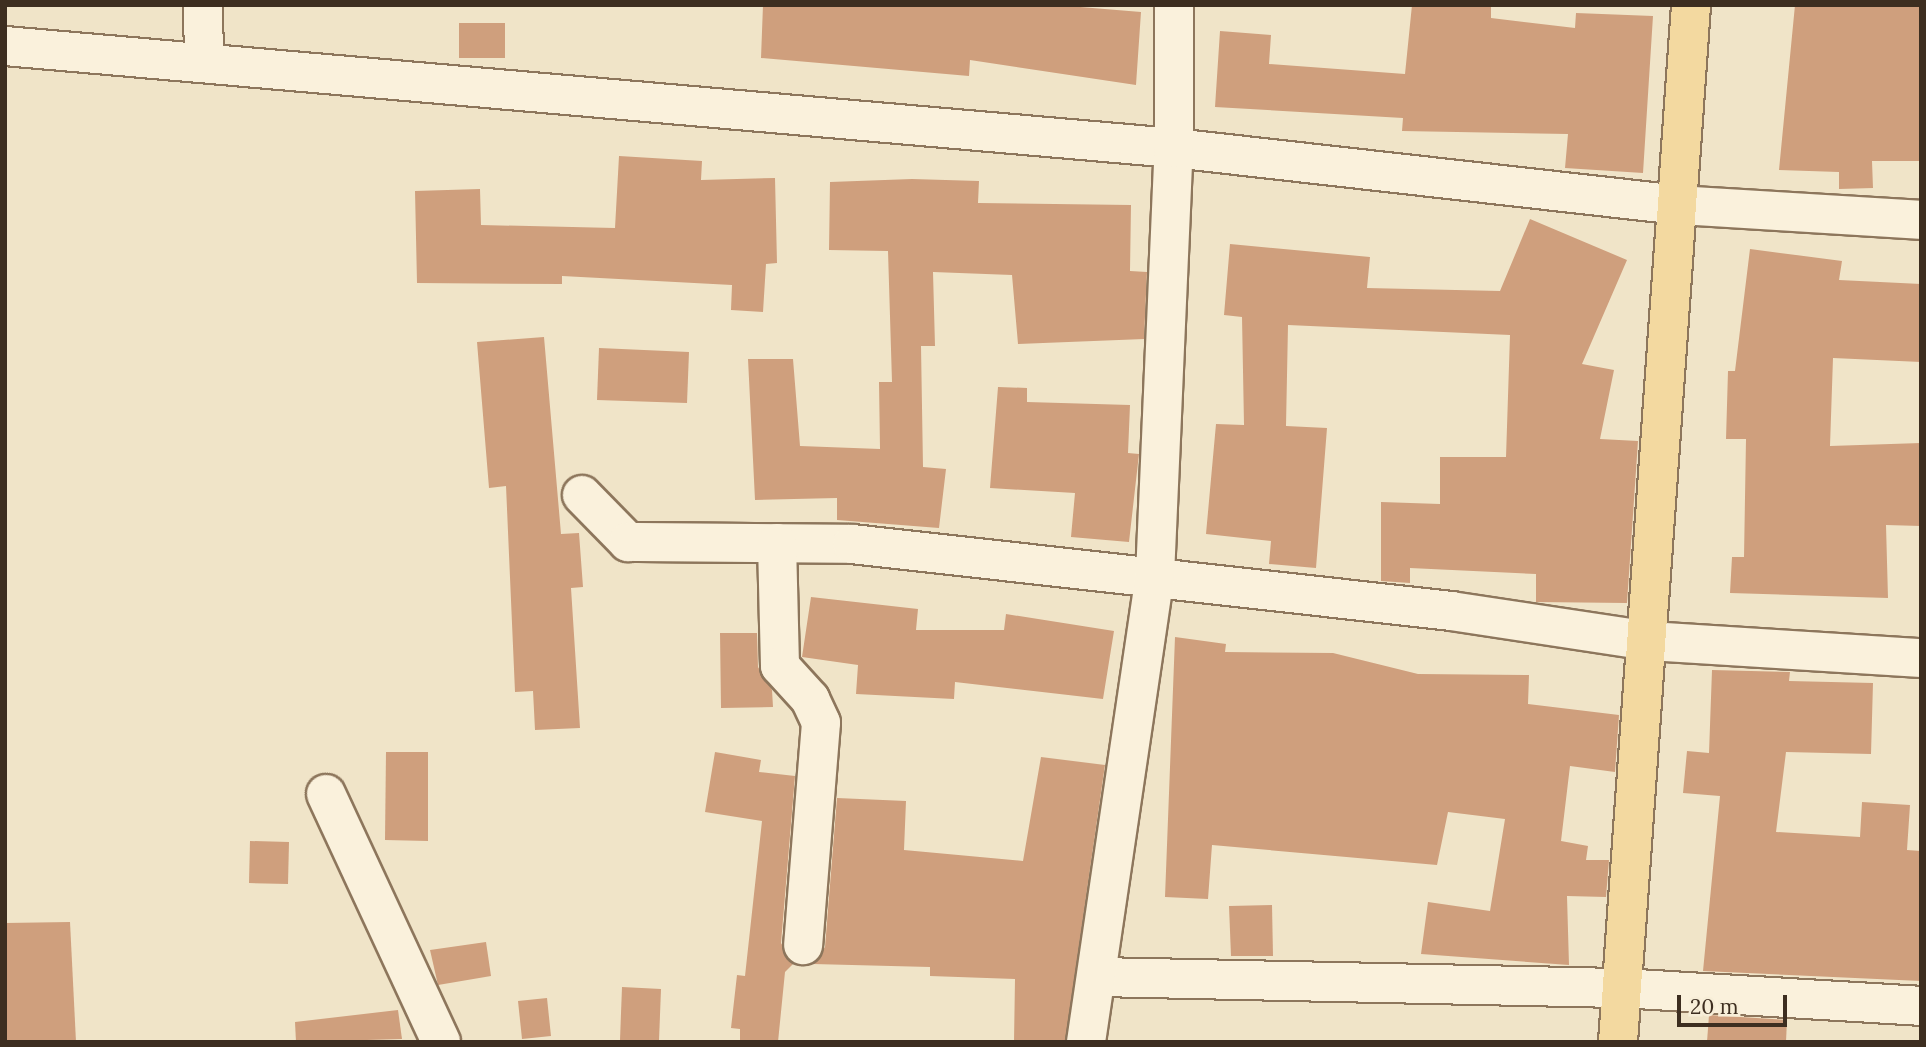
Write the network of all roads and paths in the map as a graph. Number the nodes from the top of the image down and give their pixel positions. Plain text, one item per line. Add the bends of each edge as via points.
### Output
1 (203, 5) edge
2 (1174, 5) edge
3 (1691, 5) edge
4 (5, 46) edge
5 (204, 61) junction
6 (1174, 148) junction
7 (1679, 205) junction
8 (1921, 220) edge
9 (582, 495) dead end
10 (777, 543) junction
11 (1155, 576) junction
12 (1649, 641) junction
13 (1921, 658) edge
14 (326, 794) dead end
15 (803, 945) dead end
16 (1098, 977) junction
17 (1620, 988) junction
18 (1921, 1006) edge
19 (441, 1042) edge
20 (1086, 1042) edge
21 (1618, 1042) edge

1 - 5 street
2 - 6 street
3 - 7 main road
4 - 5 street
5 - 6 street
6 - 7 street
6 - 11 street
7 - 8 street
7 - 12 main road
9 - 10 street via 628,542
10 - 11 street via 852,544
10 - 15 street via 780,666 814,705 821,723
11 - 12 street
11 - 16 street
12 - 13 street
12 - 17 main road
14 - 19 street
16 - 17 street
16 - 20 street
17 - 18 street
17 - 21 main road

